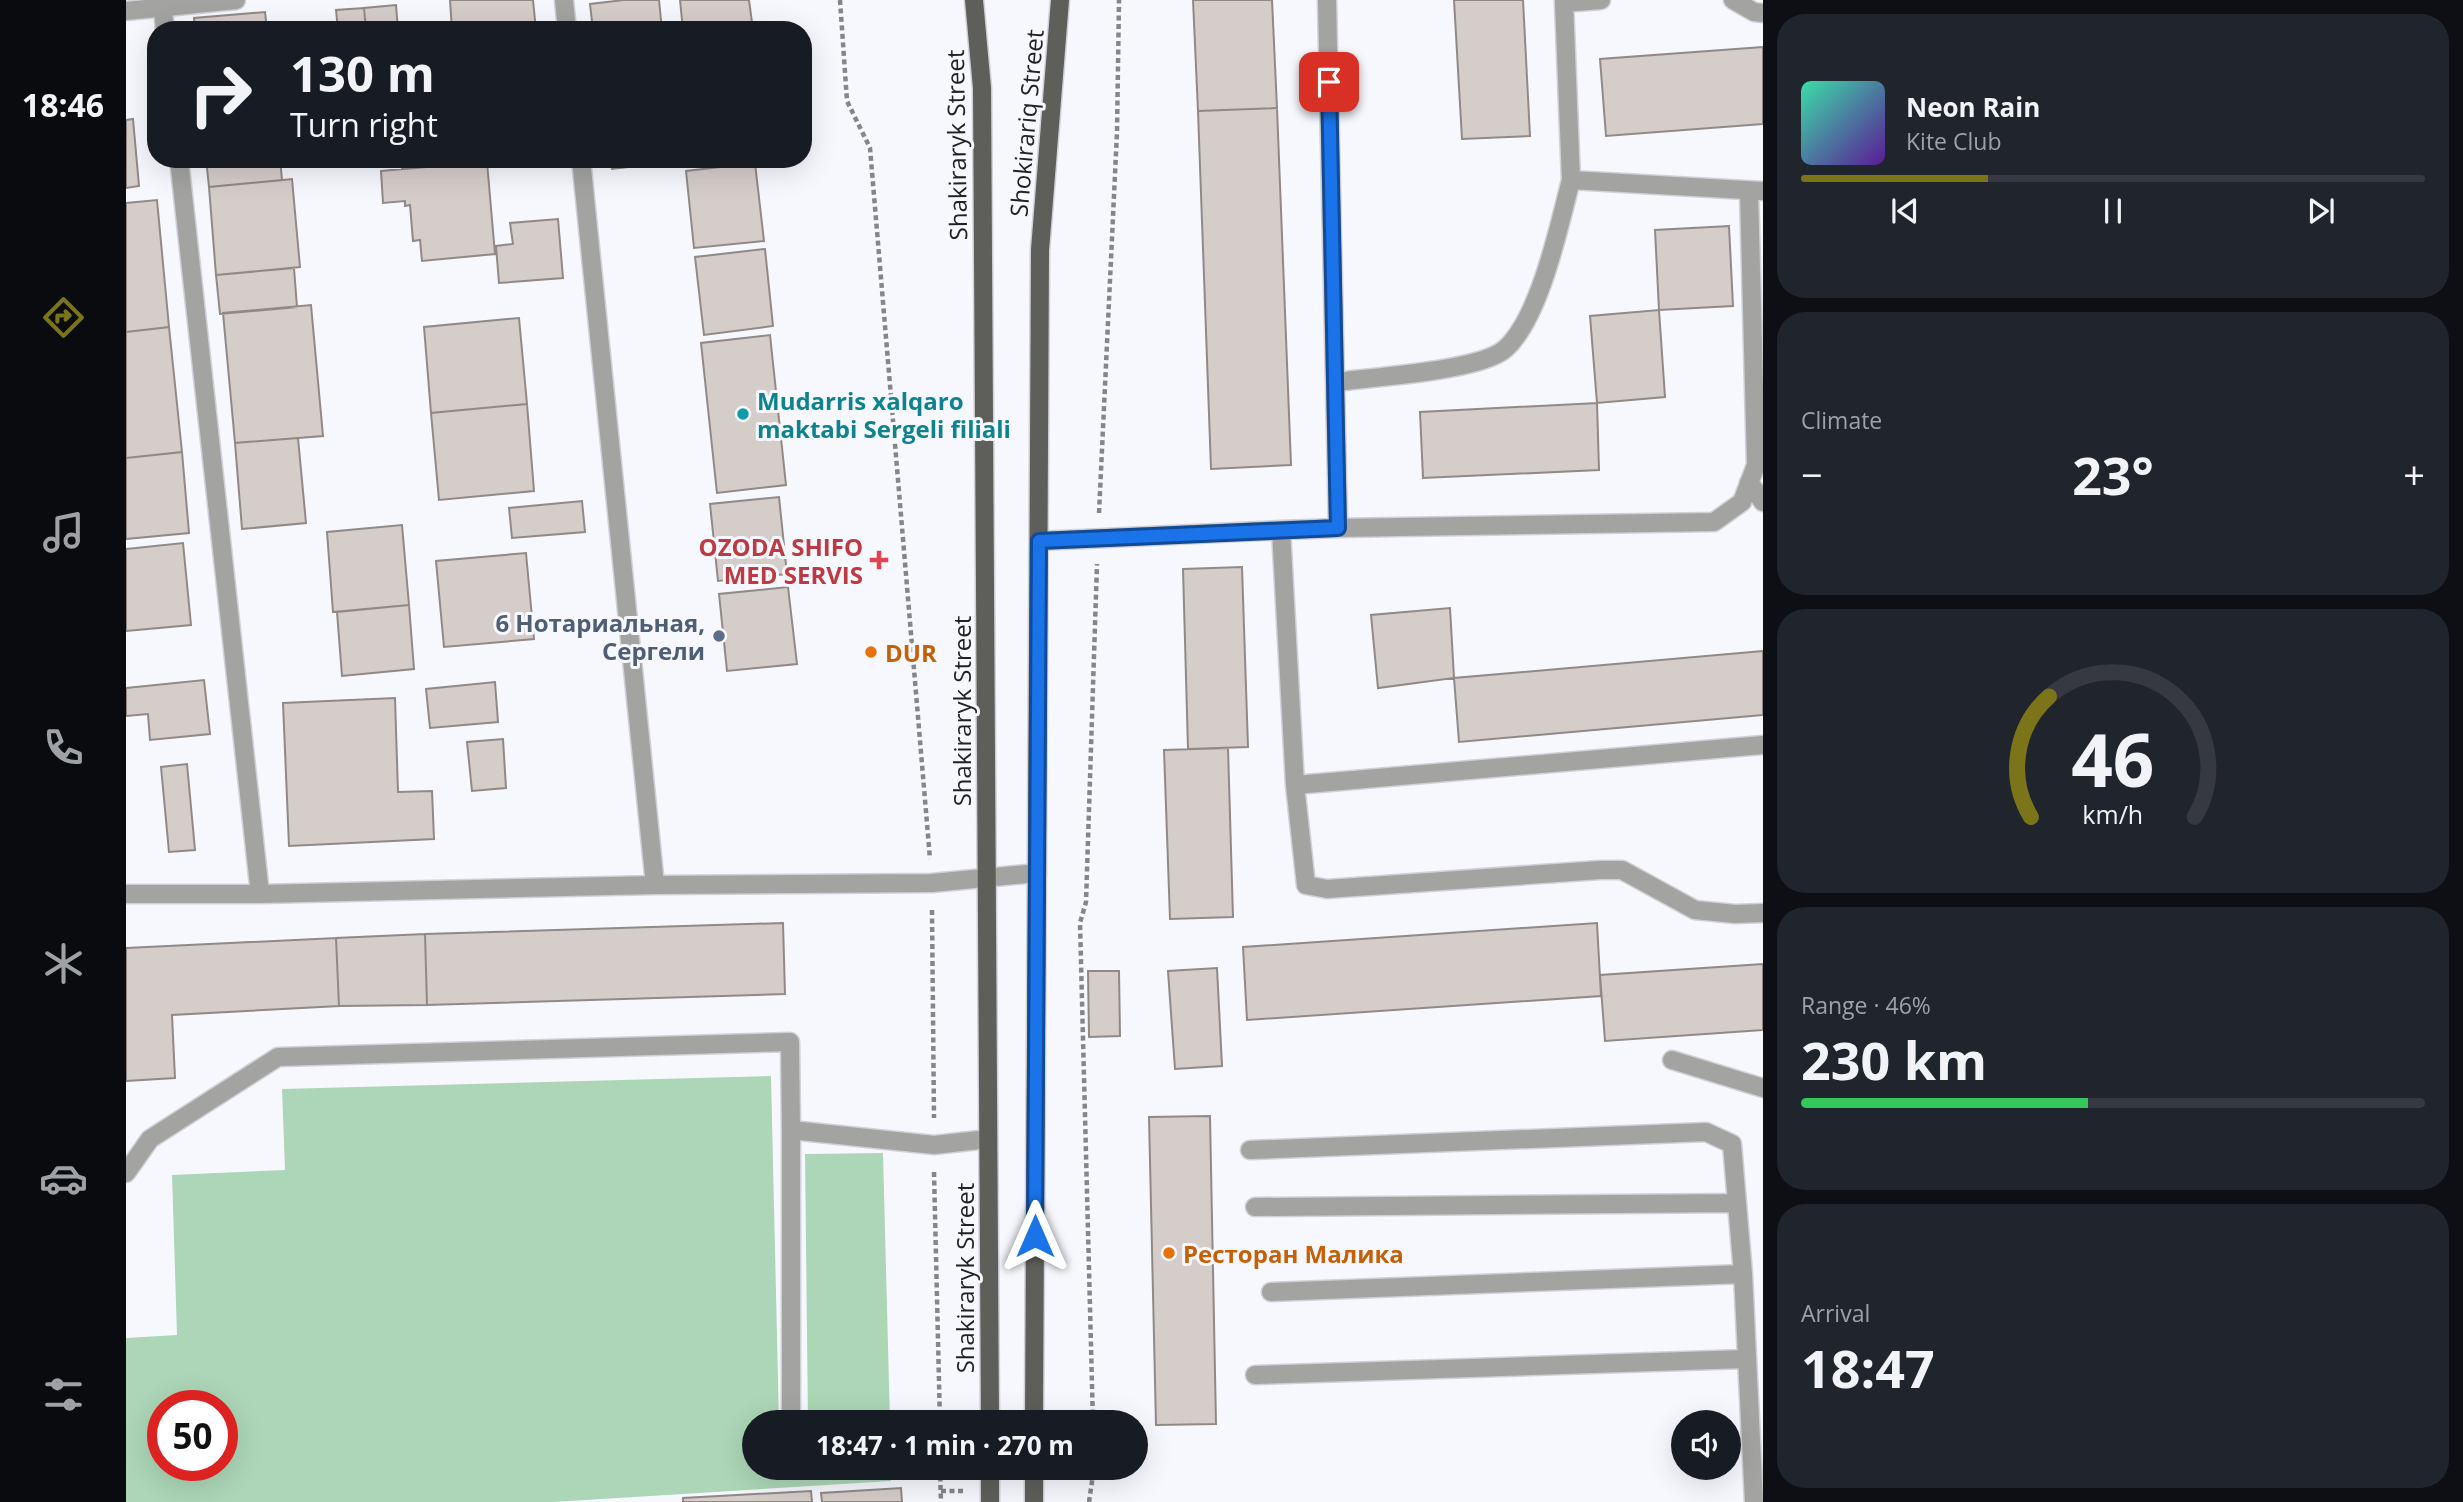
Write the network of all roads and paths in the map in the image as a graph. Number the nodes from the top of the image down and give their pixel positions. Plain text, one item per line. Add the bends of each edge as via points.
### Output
1 (236, 0) edge
2 (564, 0) edge
3 (840, 0) edge
4 (974, 0) edge
5 (1060, 0) edge
6 (1119, 0) edge
7 (1327, 0) edge
8 (1601, 0) edge
9 (1733, 0) edge
10 (1564, 2) edge
11 (162, 4) edge
12 (126, 11) edge
13 (1763, 13) edge
14 (566, 21) edge
15 (180, 168) edge
16 (582, 168) edge
17 (1571, 180) junction
18 (1756, 191) edge
19 (1758, 334) edge
20 (1336, 382) junction
21 (1749, 482) junction
22 (1763, 502) edge
23 (1338, 528) junction
24 (1281, 530) junction
25 (1098, 539) junction
26 (1039, 541) junction
27 (1763, 745) edge
28 (1295, 785) junction
29 (1037, 873) junction
30 (987, 877) junction
31 (932, 883) junction
32 (655, 885) junction
33 (126, 894) edge
34 (260, 894) junction
35 (1763, 913) edge
36 (1672, 1060) dead end
37 (1763, 1088) edge
38 (791, 1130) junction
39 (988, 1139) junction
40 (934, 1145) junction
41 (1250, 1150) dead end
42 (126, 1173) edge
43 (1737, 1203) junction
44 (1255, 1206) dead end
45 (1743, 1274) junction
46 (1272, 1292) dead end
47 (1745, 1359) junction
48 (1255, 1375) dead end
49 (791, 1410) edge
50 (940, 1410) edge
51 (990, 1410) edge
52 (1034, 1410) edge
53 (1093, 1410) edge
54 (940, 1480) edge
55 (990, 1480) edge
56 (1034, 1480) edge
57 (1092, 1480) edge
58 (941, 1502) edge
59 (990, 1502) edge
60 (1034, 1502) edge
61 (1089, 1502) edge
62 (1754, 1502) edge

1 - 11 street
2 - 14 street
3 - 31 path via 847,101 870,148
4 - 30 main road, Shakiraryk Street via 982,88
5 - 26 main road via 1040,250
6 - 25 path via 1117,145
7 - 20 street
8 - 10 street
9 - 13 street
10 - 17 street
11 - 12 street
15 - 34 street
16 - 32 street
17 - 18 street
17 - 20 street via 1551,257 1525,326 1504,351 1468,365
18 - 19 street
19 - 21 street via 1756,465
20 - 23 street
21 - 22 street
21 - 23 street via 1742,502 1714,522
23 - 24 street
24 - 25 street
24 - 28 street
25 - 26 street
25 - 53 path via 1086,902 1080,923
26 - 29 main road
27 - 28 street
28 - 35 street via 1306,885 1327,889 1622,870 1695,910
29 - 30 street
29 - 52 main road
30 - 31 street
30 - 39 main road, Shakiraryk Street
31 - 32 street
31 - 40 path
32 - 34 street
33 - 34 street
36 - 37 street
38 - 40 street
38 - 42 street via 790,1042 278,1057 150,1139
38 - 49 street
39 - 40 street
39 - 51 main road, Shakiraryk Street
40 - 50 path
41 - 43 street via 1706,1132 1732,1144
43 - 44 street
43 - 45 street
45 - 46 street
45 - 47 street
47 - 48 street
47 - 62 street
54 - 58 path
55 - 59 main road
56 - 60 main road
57 - 61 path

